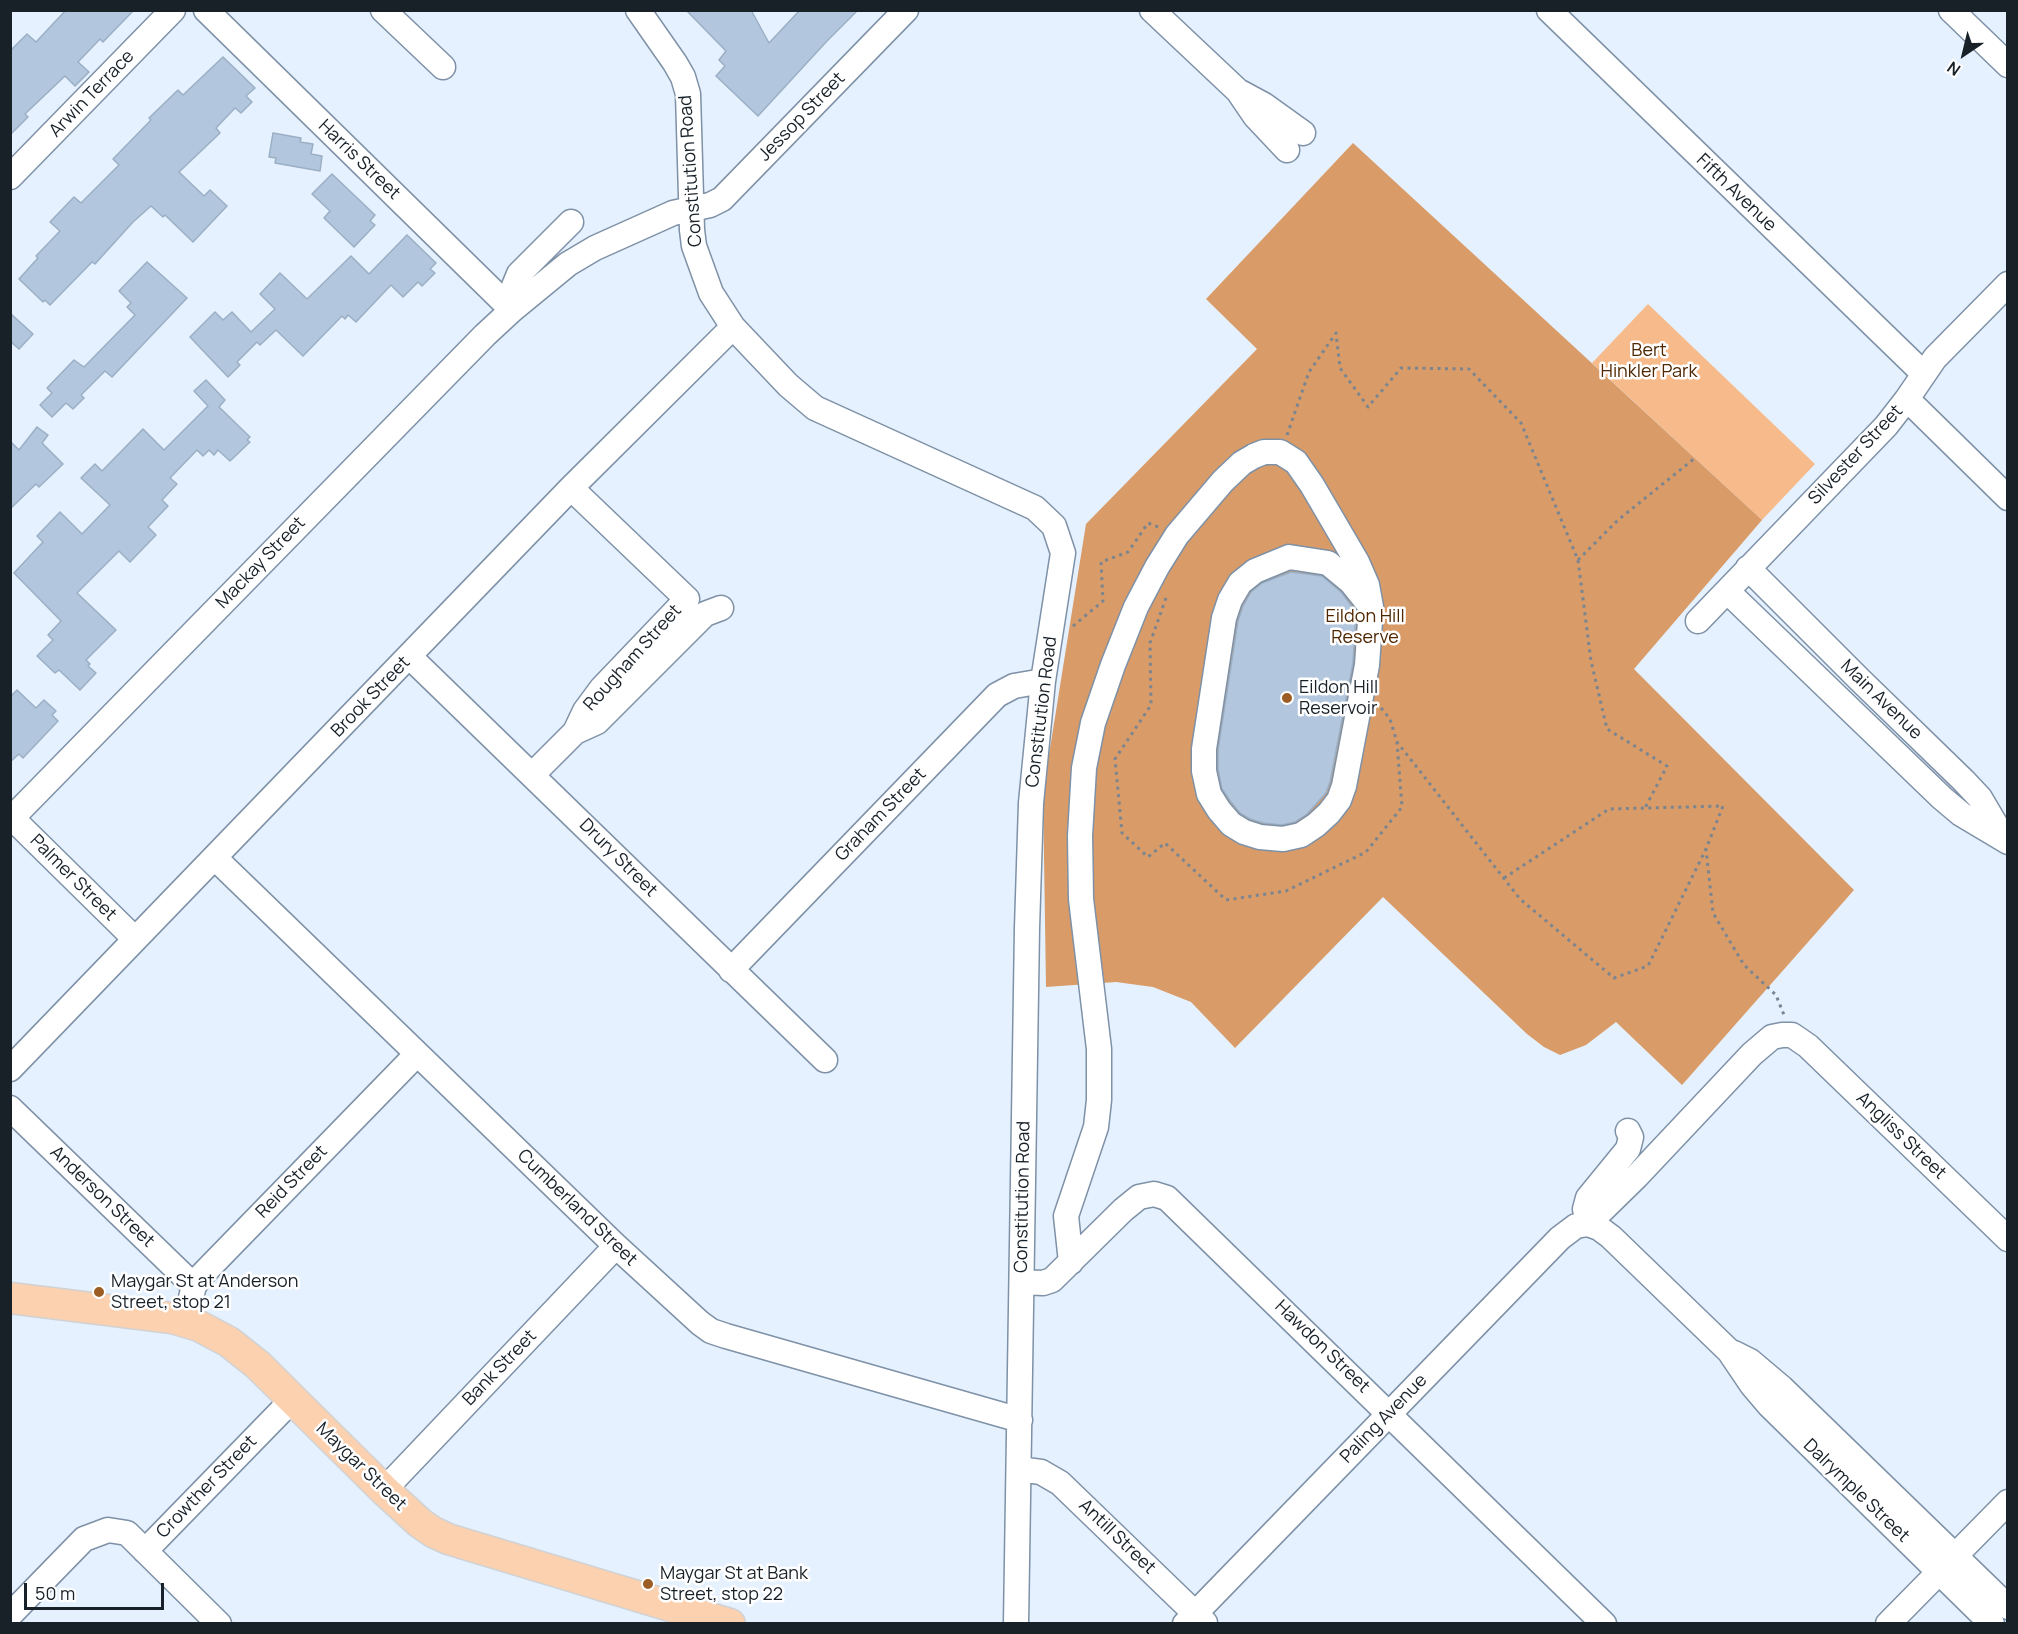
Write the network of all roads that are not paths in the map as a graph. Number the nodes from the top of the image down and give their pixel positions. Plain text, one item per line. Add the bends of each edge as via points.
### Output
1 (173, 10) edge
2 (206, 10) edge
3 (383, 10) edge
4 (638, 10) edge
5 (906, 10) edge
6 (1152, 10) edge
7 (1549, 10) edge
8 (1951, 10) edge
9 (2007, 65) edge
10 (443, 67) dead end
11 (1295, 142) dead end
12 (10, 177) edge
13 (691, 209) junction
14 (571, 222) dead end
15 (2007, 284) edge
16 (512, 310) junction
17 (733, 327) junction
18 (1924, 374) junction
19 (1907, 399) junction
20 (572, 488) junction
21 (2007, 498) edge
22 (1348, 548) junction
23 (1328, 563) junction
24 (1749, 568) junction
25 (1727, 591) junction
26 (1371, 607) junction
27 (1698, 621) dead end
28 (410, 657) junction
29 (1043, 681) junction
30 (533, 774) junction
31 (11, 817) edge
32 (2006, 840) edge
33 (215, 858) junction
34 (135, 939) junction
35 (731, 970) junction
36 (1792, 1035) joint
37 (417, 1054) junction
38 (825, 1060) dead end
39 (10, 1069) edge
40 (10, 1108) edge
41 (1628, 1131) dead end
42 (1588, 1224) junction
43 (2007, 1239) edge
44 (616, 1246) junction
45 (1071, 1262) junction
46 (1022, 1282) junction
47 (194, 1286) junction
48 (10, 1298) edge
49 (185, 1321) junction
50 (292, 1400) junction
51 (1389, 1413) junction
52 (1020, 1420) junction
53 (1019, 1469) junction
54 (384, 1490) junction
55 (2007, 1502) edge
56 (145, 1551) junction
57 (1947, 1563) junction
58 (2007, 1607) edge
59 (10, 1615) edge
60 (1195, 1620) edge
61 (219, 1623) edge
62 (730, 1623) edge
63 (1016, 1623) edge
64 (1604, 1623) edge
65 (1888, 1623) edge
66 (1992, 1623) edge

1 - 12 street, Arwin Terrace
2 - 16 street, Harris Street
3 - 10 street
4 - 13 street, Constitution Road via 675,63 688,94
5 - 13 street, Jessop Street via 726,195 714,204
6 - 11 street via 1238,91 1255,116
7 - 18 street, Fifth Avenue
8 - 9 street
13 - 16 street, Mackay Street via 673,213 594,248
13 - 17 street, Constitution Road via 698,260 711,293
14 - 16 street via 519,274
15 - 18 street, Silvester Street
16 - 31 street, Mackay Street
17 - 20 street, Brook Street
17 - 29 street, Constitution Road via 815,408 1021,501 1048,519 1062,553
18 - 19 street, Silvester Street
19 - 21 street
19 - 24 street, Silvester Street via 1886,426
20 - 28 street, Brook Street
20 - 30 street, Rougham Street via 703,605 602,717 575,732
22 - 23 street
22 - 26 street via 1367,585
22 - 45 street via 1296,462 1280,452 1254,456 1223,481 1177,535 1136,607 1117,655 1093,723 1084,768 1081,899 1099,1049 1100,1100 1096,1126 1066,1216
23 - 26 street via 1351,582
23 - 26 street via 1288,557 1256,571 1240,583 1224,618 1204,771 1209,794 1219,810 1244,832 1282,839 1301,835 1339,800 1367,665
24 - 25 street, Silvester Street
24 - 32 street, Main Avenue via 1964,781 1980,798
25 - 27 street, Silvester Street
25 - 32 street, Main Avenue via 1942,798
28 - 30 street, Drury Street
28 - 33 street, Brook Street
29 - 35 street, Graham Street via 1014,686 997,695
29 - 46 street, Constitution Road via 1030,803
30 - 35 street, Drury Street
31 - 34 street, Palmer Street
33 - 34 street, Brook Street
33 - 37 street, Cumberland Street
34 - 39 street, Brook Street
35 - 38 street, Drury Street
36 - 42 street, Paling Avenue via 1778,1036 1762,1044
36 - 43 street, Angliss Street via 1824,1061
37 - 44 street, Cumberland Street
37 - 47 street, Reid Street
40 - 47 street, Anderson Street
41 - 42 street via 1628,1149 1587,1201
42 - 51 street, Paling Avenue via 1575,1226 1560,1238
42 - 57 street, Dalrymple Street via 1611,1237 1729,1351 1770,1377
44 - 52 street, Cumberland Street via 711,1331
44 - 54 street, Bank Street
45 - 46 street, Hawdon Street via 1050,1281
45 - 51 street, Hawdon Street via 1133,1202 1146,1195 1160,1195
46 - 52 street, Constitution Road
47 - 49 street, Reid Street
48 - 49 main road, Maygar Street
49 - 50 main road, Maygar Street via 229,1342
50 - 54 main road, Maygar Street
50 - 56 street, Crowther Street
51 - 60 street, Paling Avenue
51 - 64 street, Hawdon Street
52 - 53 street, Constitution Road
53 - 60 street, Antill Street via 1041,1472 1060,1483
53 - 63 street, Constitution Road
54 - 62 main road, Maygar Street via 420,1523 448,1539
55 - 57 street
56 - 59 street, Crowther Street via 127,1533 108,1530 84,1539
56 - 61 street
57 - 58 street, Dalrymple Street
57 - 65 street
57 - 66 street, Dalrymple Street

